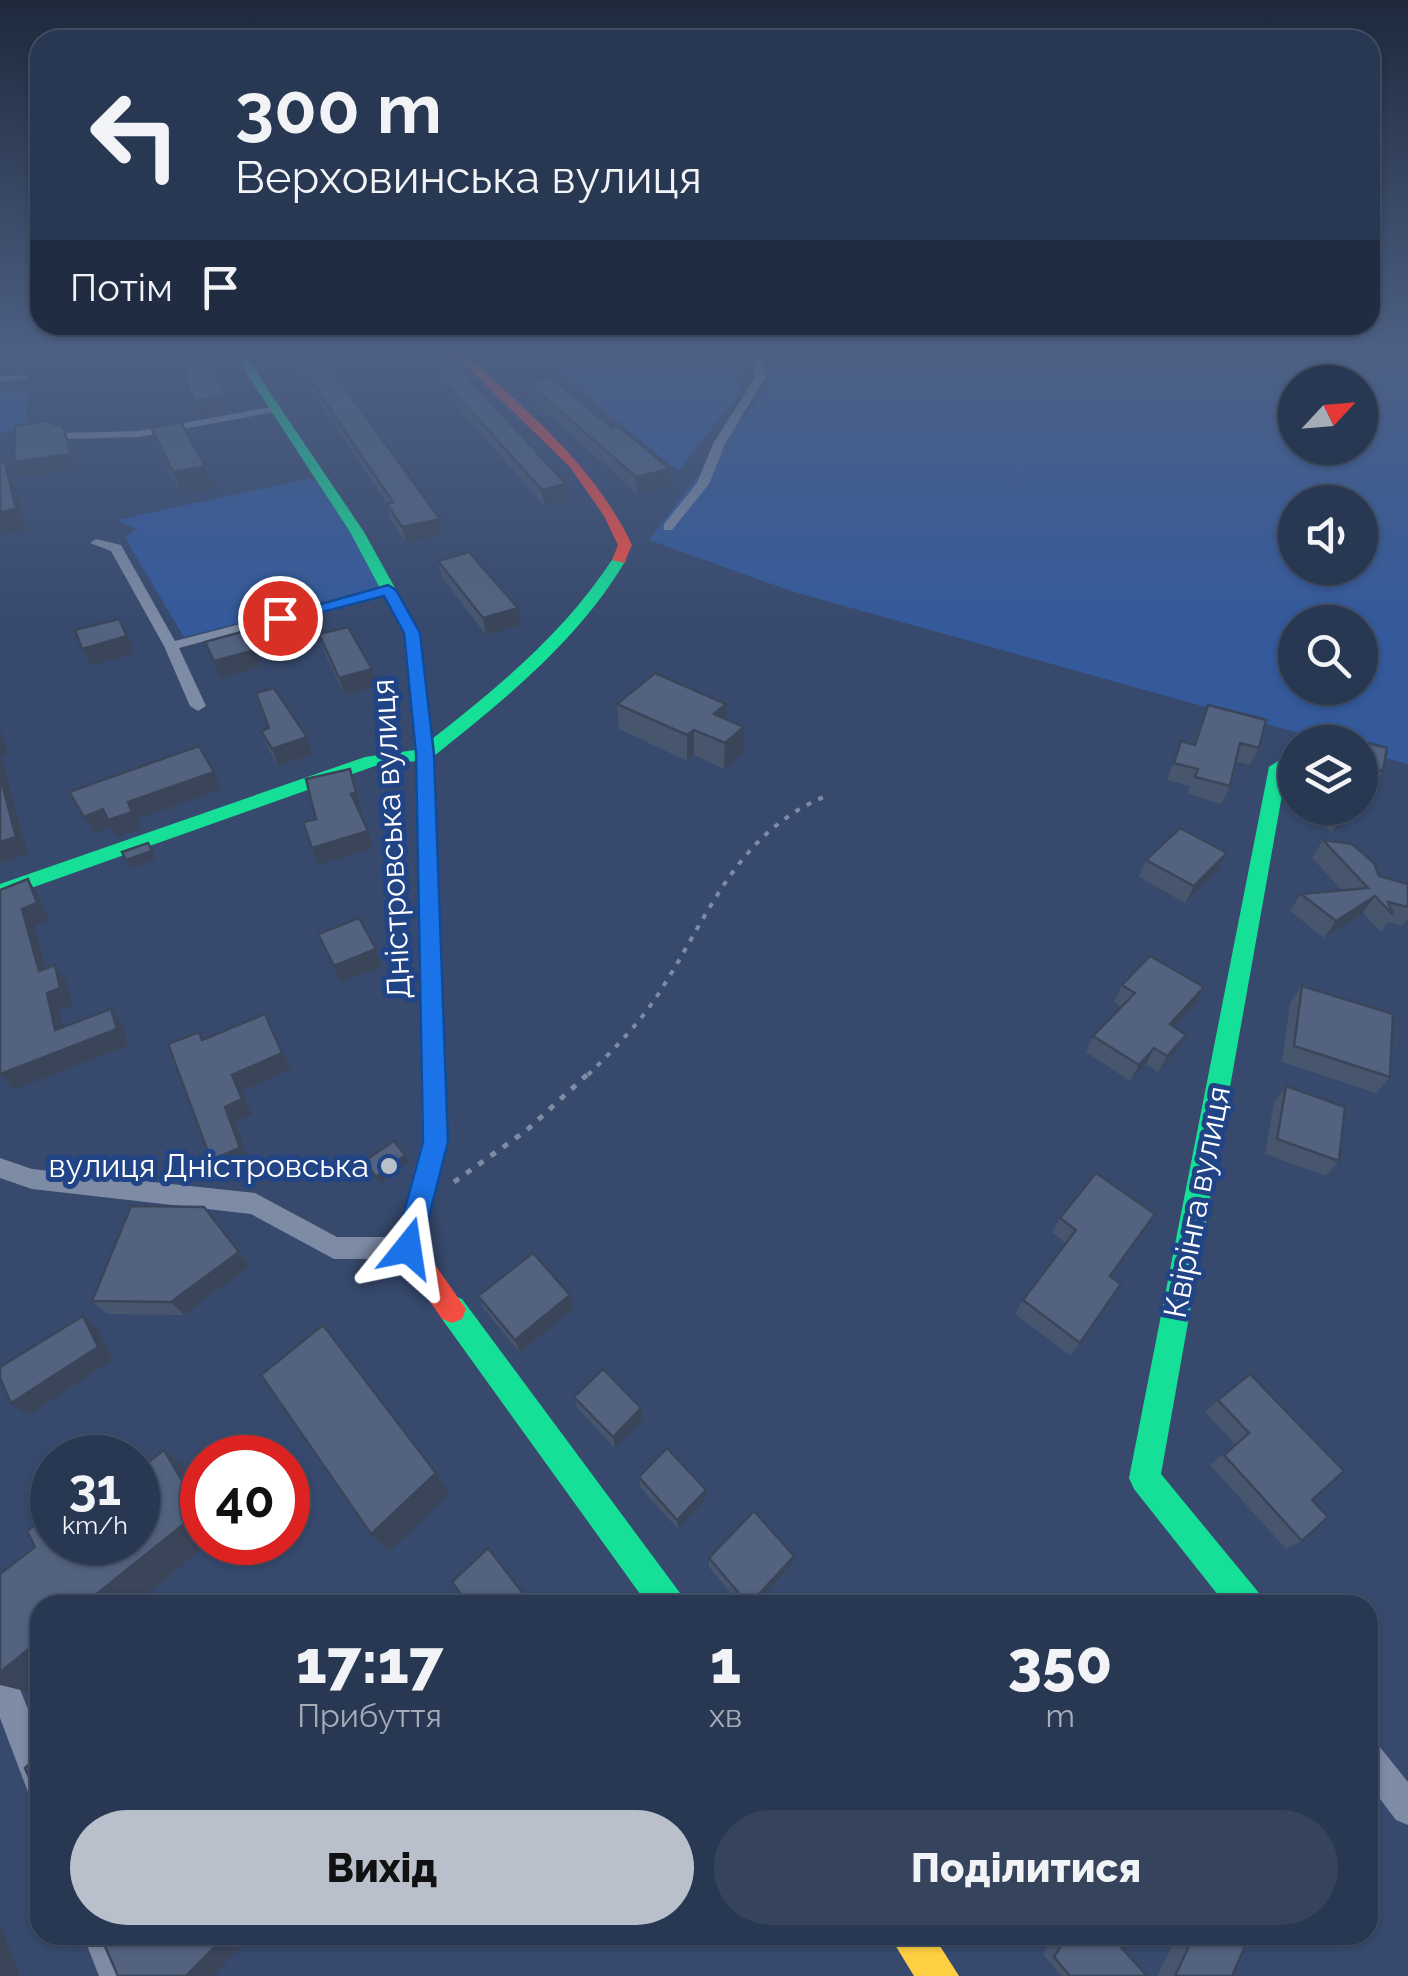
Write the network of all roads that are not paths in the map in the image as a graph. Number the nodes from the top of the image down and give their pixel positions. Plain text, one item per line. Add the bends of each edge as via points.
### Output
1 (301, 446) edge
2 (556, 446) edge
3 (718, 446) edge
4 (668, 527) dead end
5 (96, 543) dead end
6 (388, 590) junction
7 (171, 646) junction
8 (198, 706) dead end
9 (425, 754) junction
10 (1278, 767) dead end
11 (0, 892) edge
12 (0, 1168) edge
13 (408, 1248) junction
14 (661, 1595) edge
15 (1238, 1595) edge
16 (0, 1678) edge
17 (30, 1754) edge
18 (1378, 1770) edge
19 (1408, 1808) edge
20 (105, 1945) edge
21 (916, 1945) edge
22 (117, 1976) edge
23 (939, 1976) edge

1 - 6 street, Дністровська вулиця
2 - 9 street via 615,514 626,545 596,598 519,679
3 - 4 street via 702,484
5 - 7 street via 116,548
6 - 7 street
6 - 9 street, Дністровська вулиця via 412,633
7 - 8 street
9 - 11 street via 372,761
9 - 13 street, Дністровська вулиця via 436,1142
10 - 15 street, Квірінга вулиця via 1145,1478
12 - 13 street via 32,1179 255,1204 334,1248
13 - 14 street
16 - 17 street
18 - 19 street
20 - 22 street
21 - 23 street

